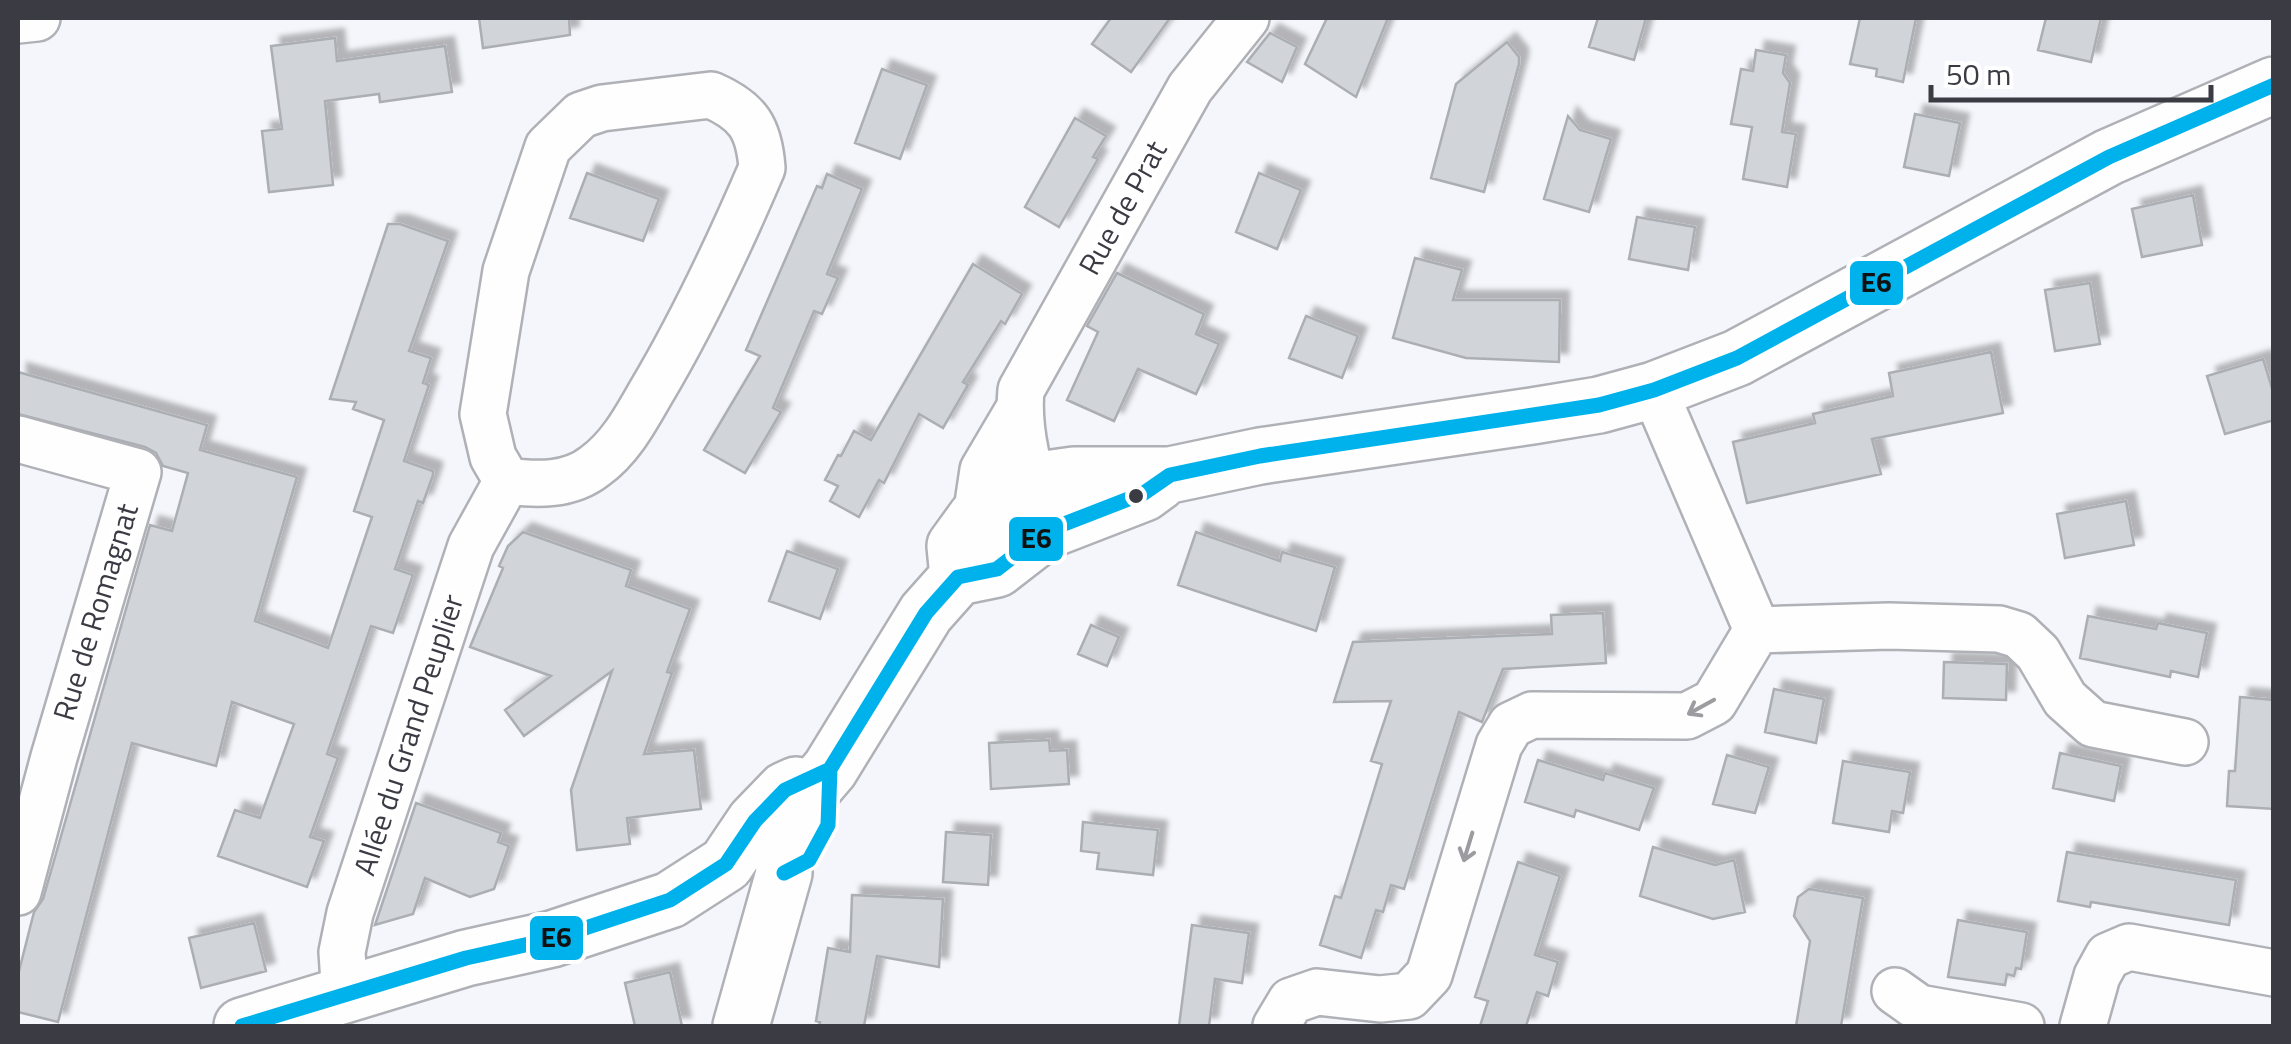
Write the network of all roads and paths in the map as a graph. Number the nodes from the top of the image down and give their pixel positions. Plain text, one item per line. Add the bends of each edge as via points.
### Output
1 (37, 18) edge
2 (1246, 18) edge
3 (18, 20) edge
4 (2274, 86) edge
5 (1654, 390) junction
6 (1019, 409) junction
7 (18, 438) edge
8 (507, 481) junction
9 (1039, 506) junction
10 (976, 517) junction
11 (942, 595) junction
12 (1757, 630) junction
13 (2185, 742) dead end
14 (36, 751) edge
15 (830, 769) junction
16 (726, 864) junction
17 (18, 892) edge
18 (778, 896) junction
19 (670, 900) junction
20 (2274, 973) edge
21 (1895, 991) dead end
22 (346, 997) junction
23 (242, 1026) edge
24 (740, 1026) edge
25 (1276, 1026) edge
26 (2021, 1026) edge
27 (2084, 1026) edge

1 - 3 street
2 - 6 street, Rue de Prat via 1190,88 1021,390
4 - 5 main road via 2109,157 1737,358
5 - 9 main road via 1170,474 1074,475
5 - 12 street
6 - 9 street
6 - 10 street, Rue de Prat via 984,470
7 - 14 street, Rue de Romagnat via 138,472
8 - 8 street via 493,457 483,414 506,271 548,146 580,115 602,108 711,95 731,104 760,140 762,168 678,348 617,446 592,469 565,481
8 - 22 street, Allée du Grand Peuplier via 471,546 350,913 342,952
9 - 10 main road
9 - 11 main road via 997,570
10 - 11 main road via 955,546
11 - 15 main road
12 - 13 street via 1889,626 2009,632 2038,653 2065,699 2093,724
12 -> 25 street via 1714,702 1687,716 1532,715 1511,725 1499,745 1428,975 1409,996 1318,992 1292,1001
14 - 17 street, Rue de Romagnat
15 - 16 main road via 785,790
15 - 18 main road via 828,826
16 - 18 main road
16 - 19 main road
18 - 19 main road
18 - 24 main road
19 - 22 main road
20 - 27 street via 2130,947 2108,956 2096,976
21 - 26 street via 1919,1008
22 - 23 main road

